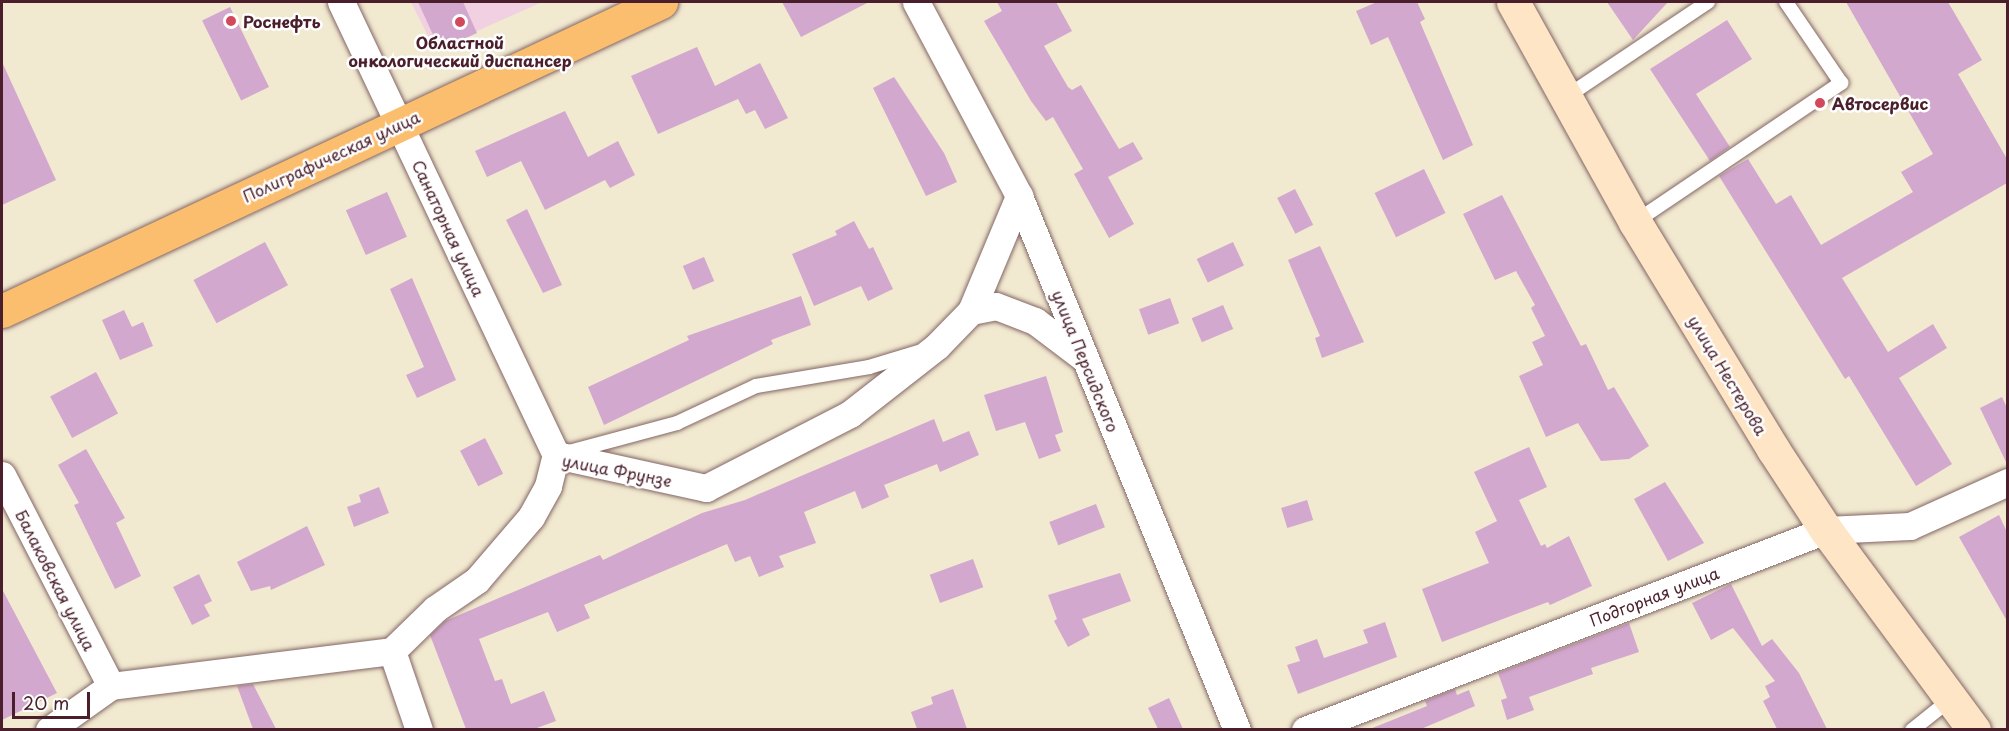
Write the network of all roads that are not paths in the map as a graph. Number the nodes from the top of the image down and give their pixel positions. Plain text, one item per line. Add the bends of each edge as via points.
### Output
1 (341, 2) edge
2 (662, 2) edge
3 (916, 2) edge
4 (1513, 2) edge
5 (1708, 2) edge
6 (1786, 2) edge
7 (1566, 97) junction
8 (400, 124) junction
9 (1019, 196) junction
10 (1635, 222) junction
11 (2, 311) edge
12 (971, 311) junction
13 (937, 346) junction
14 (1086, 359) junction
15 (556, 455) junction
16 (2, 475) edge
17 (2007, 482) edge
18 (1827, 530) junction
19 (392, 651) junction
20 (111, 686) junction
21 (1951, 699) junction
22 (49, 729) edge
23 (419, 729) edge
24 (1237, 729) edge
25 (1305, 729) edge
26 (1912, 729) edge
27 (1974, 729) edge

1 - 8 street, Санаторная улица
2 - 8 main road, Полиграфическая улица
3 - 9 street, улица Персидского
4 - 7 main road, улица Нестерова
5 - 7 lane
6 - 10 lane via 1841,83
7 - 10 main road, улица Нестерова
8 - 11 main road, Полиграфическая улица
8 - 15 street, Санаторная улица
9 - 12 street, улица Фрунзе
9 - 14 street, улица Персидского
10 - 18 main road, улица Нестерова
12 - 13 street, улица Фрунзе
12 - 14 street via 996,306 1035,321
13 - 15 lane via 869,367 756,386 676,423
13 - 15 street, улица Фрунзе via 850,414 706,488
14 - 24 street, улица Персидского
15 - 19 street, улица Фрунзе via 548,486 531,517 477,580 435,609
16 - 20 street, Балаковская улица
17 - 18 street, Подгорная улица via 1910,526
18 - 21 main road, улица Нестерова
18 - 25 street, Подгорная улица
19 - 20 street
19 - 23 street
20 - 22 street
21 - 26 lane
21 - 27 main road, улица Нестерова

